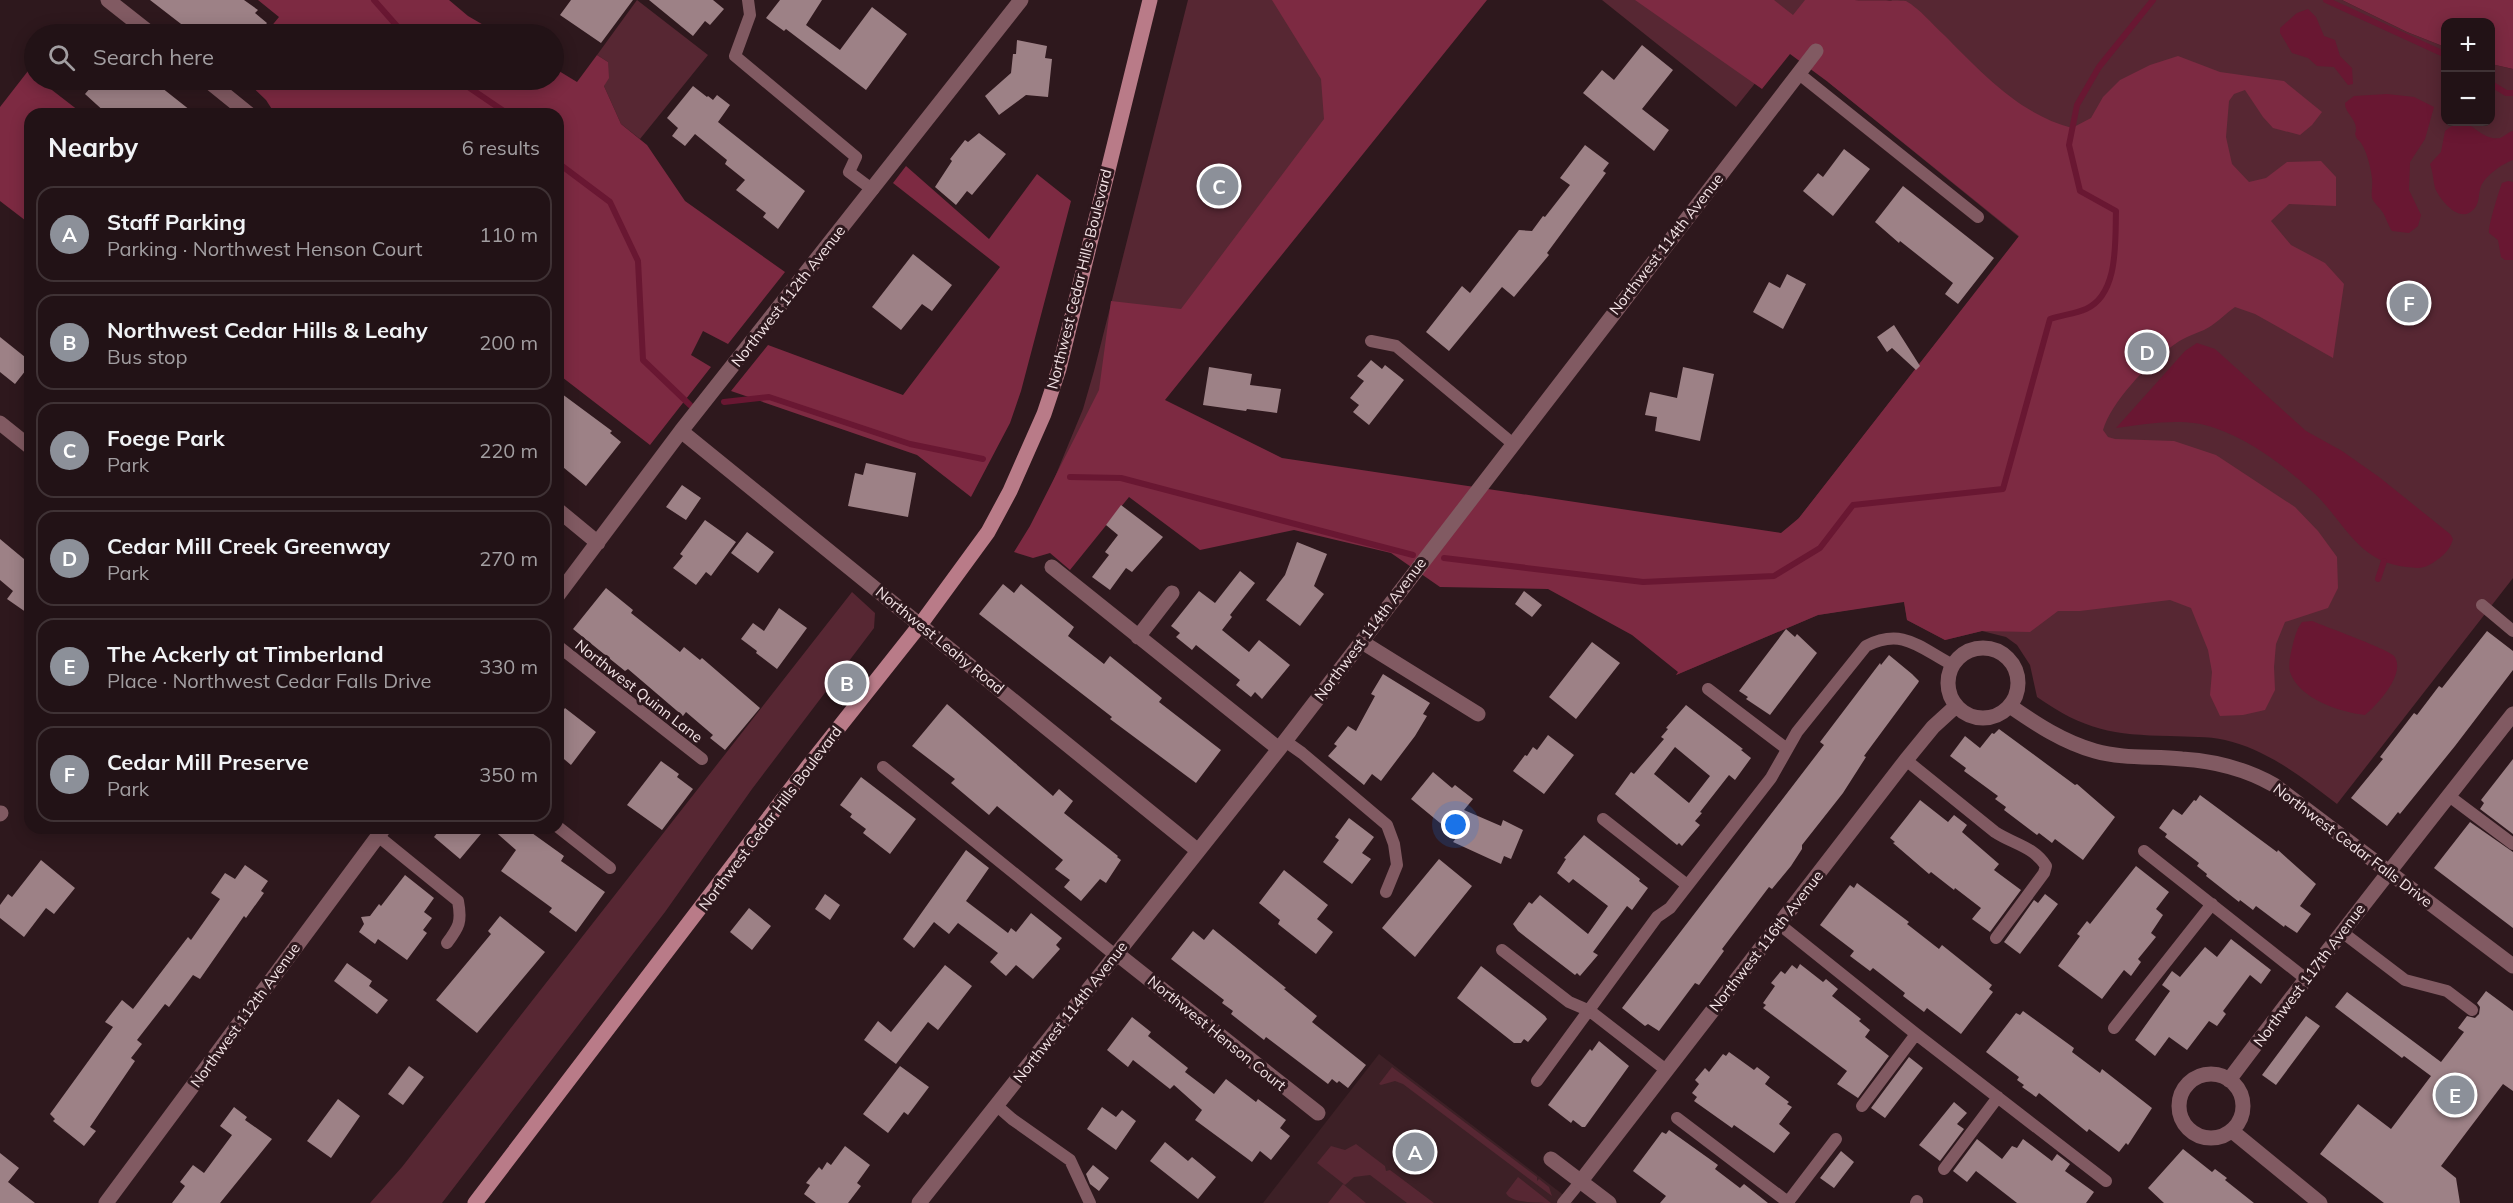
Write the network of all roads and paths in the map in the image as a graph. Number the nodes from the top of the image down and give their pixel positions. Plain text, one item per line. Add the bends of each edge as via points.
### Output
1 (108, 0) edge
2 (748, 0) edge
3 (1021, 0) edge
4 (1150, 0) edge
5 (138, 24) edge
6 (1816, 51) dead end
7 (1798, 73) junction
8 (219, 90) edge
9 (242, 108) edge
10 (873, 190) junction
11 (1978, 217) dead end
12 (1371, 341) dead end
13 (0, 423) edge
14 (681, 431) junction
15 (24, 438) edge
16 (1512, 443) junction
17 (564, 515) edge
18 (598, 543) junction
19 (1052, 567) dead end
20 (564, 587) edge
21 (1172, 593) dead end
22 (2482, 605) dead end
23 (920, 625) junction
24 (2513, 631) edge
25 (1138, 637) junction
26 (1362, 642) junction
27 (564, 651) edge
28 (1953, 664) junction
29 (1708, 690) dead end
30 (1956, 706) junction
31 (2010, 706) junction
32 (1478, 714) dead end
33 (2513, 714) edge
34 (1282, 745) junction
35 (1787, 749) junction
36 (702, 759) dead end
37 (1906, 760) junction
38 (883, 767) dead end
39 (2449, 796) junction
40 (1603, 819) dead end
41 (564, 832) edge
42 (380, 834) edge
43 (383, 834) edge
44 (2513, 844) edge
45 (1197, 850) junction
46 (2144, 851) dead end
47 (610, 868) dead end
48 (2390, 872) junction
49 (1687, 885) junction
50 (1386, 892) dead end
51 (2212, 904) junction
52 (1779, 924) junction
53 (2342, 932) junction
54 (1996, 938) dead end
55 (447, 943) dead end
56 (1502, 950) dead end
57 (1115, 954) junction
58 (2513, 966) edge
59 (2306, 979) junction
60 (2472, 1010) dead end
61 (1590, 1011) junction
62 (2114, 1028) dead end
63 (1916, 1034) junction
64 (1666, 1070) junction
65 (2229, 1080) junction
66 (1537, 1081) dead end
67 (1998, 1097) junction
68 (996, 1105) junction
69 (1862, 1106) dead end
70 (1318, 1113) dead end
71 (1677, 1118) dead end
72 (2232, 1131) junction
73 (1836, 1139) dead end
74 (1551, 1159) dead end
75 (1944, 1169) dead end
76 (1581, 1181) junction
77 (2106, 1181) dead end
78 (1789, 1202) edge
79 (2316, 1202) edge
80 (106, 1203) edge
81 (475, 1203) edge
82 (919, 1203) edge
83 (1090, 1203) edge
84 (1563, 1203) edge
85 (1609, 1203) edge

1 - 5 street
2 - 10 lane via 750,15 735,56 856,156 849,172
3 - 10 street, Northwest 112th Avenue
4 - 23 main road, Northwest Cedar Hills Boulevard via 1059,369 1044,414 988,532
6 - 7 street, Northwest 114th Avenue
7 - 11 lane
7 - 16 street, Northwest 114th Avenue
8 - 9 street
10 - 14 street, Northwest 112th Avenue
12 - 16 lane via 1396,346
13 - 15 street
14 - 18 street, Northwest 112th Avenue
14 - 23 street, Northwest Leahy Road
16 - 26 street, Northwest 114th Avenue
17 - 18 street
18 - 20 street, Northwest 112th Avenue
19 - 25 street
21 - 25 street
22 - 24 lane
23 - 45 street, Northwest Leahy Road
23 - 81 main road, Northwest Cedar Hills Boulevard
25 - 34 street
26 - 32 street
26 - 34 street, Northwest 114th Avenue
27 - 36 lane, Northwest Quinn Lane
28 - 30 street via 1948,681
28 - 31 street via 1974,650 2000,653 2013,664 2016,673 2017,690
28 - 35 lane via 1896,637 1866,646
29 - 35 lane
30 - 31 street via 1978,718 1996,716
30 - 37 street, Northwest 116th Avenue
31 - 48 street, Northwest Cedar Falls Drive via 2048,732 2096,751 2205,762 2259,777
33 - 39 street, Northwest 117th Avenue
34 - 45 street, Northwest 114th Avenue
34 - 50 lane via 1302,753 1387,825 1397,865
35 - 49 lane via 1771,778
37 - 52 street, Northwest 116th Avenue
37 - 54 lane via 1995,832 2024,845 2046,866
38 - 57 lane
39 - 44 lane
39 - 48 street, Northwest 117th Avenue
40 - 49 lane
41 - 47 lane
42 - 80 street, Northwest 112th Avenue
43 - 55 lane via 458,902 459,927
45 - 57 street, Northwest 114th Avenue
46 - 51 lane
48 - 53 street, Northwest 117th Avenue
48 - 58 street, Northwest Cedar Falls Drive
49 - 61 lane via 1670,908 1657,917
51 - 59 lane
51 - 62 lane
52 - 63 lane
52 - 64 street, Northwest 116th Avenue
53 - 59 street, Northwest 117th Avenue
53 - 60 lane via 2405,981 2438,987
56 - 61 lane via 1569,1002
57 - 68 street, Northwest 114th Avenue
57 - 70 street, Northwest Henson Court
59 - 65 street, Northwest 117th Avenue
61 - 64 lane
61 - 66 lane
63 - 67 lane
63 - 69 lane
64 - 76 street, Northwest 116th Avenue
65 - 72 street via 2243,1104
65 - 72 street via 2208,1074 2188,1083 2182,1092 2179,1112 2187,1128 2204,1138
67 - 75 lane
67 - 77 lane
68 - 82 street, Northwest 114th Avenue
68 - 83 lane via 1070,1160
71 - 78 lane
72 - 79 street
73 - 78 lane
74 - 76 street
76 - 84 lane
76 - 85 street

